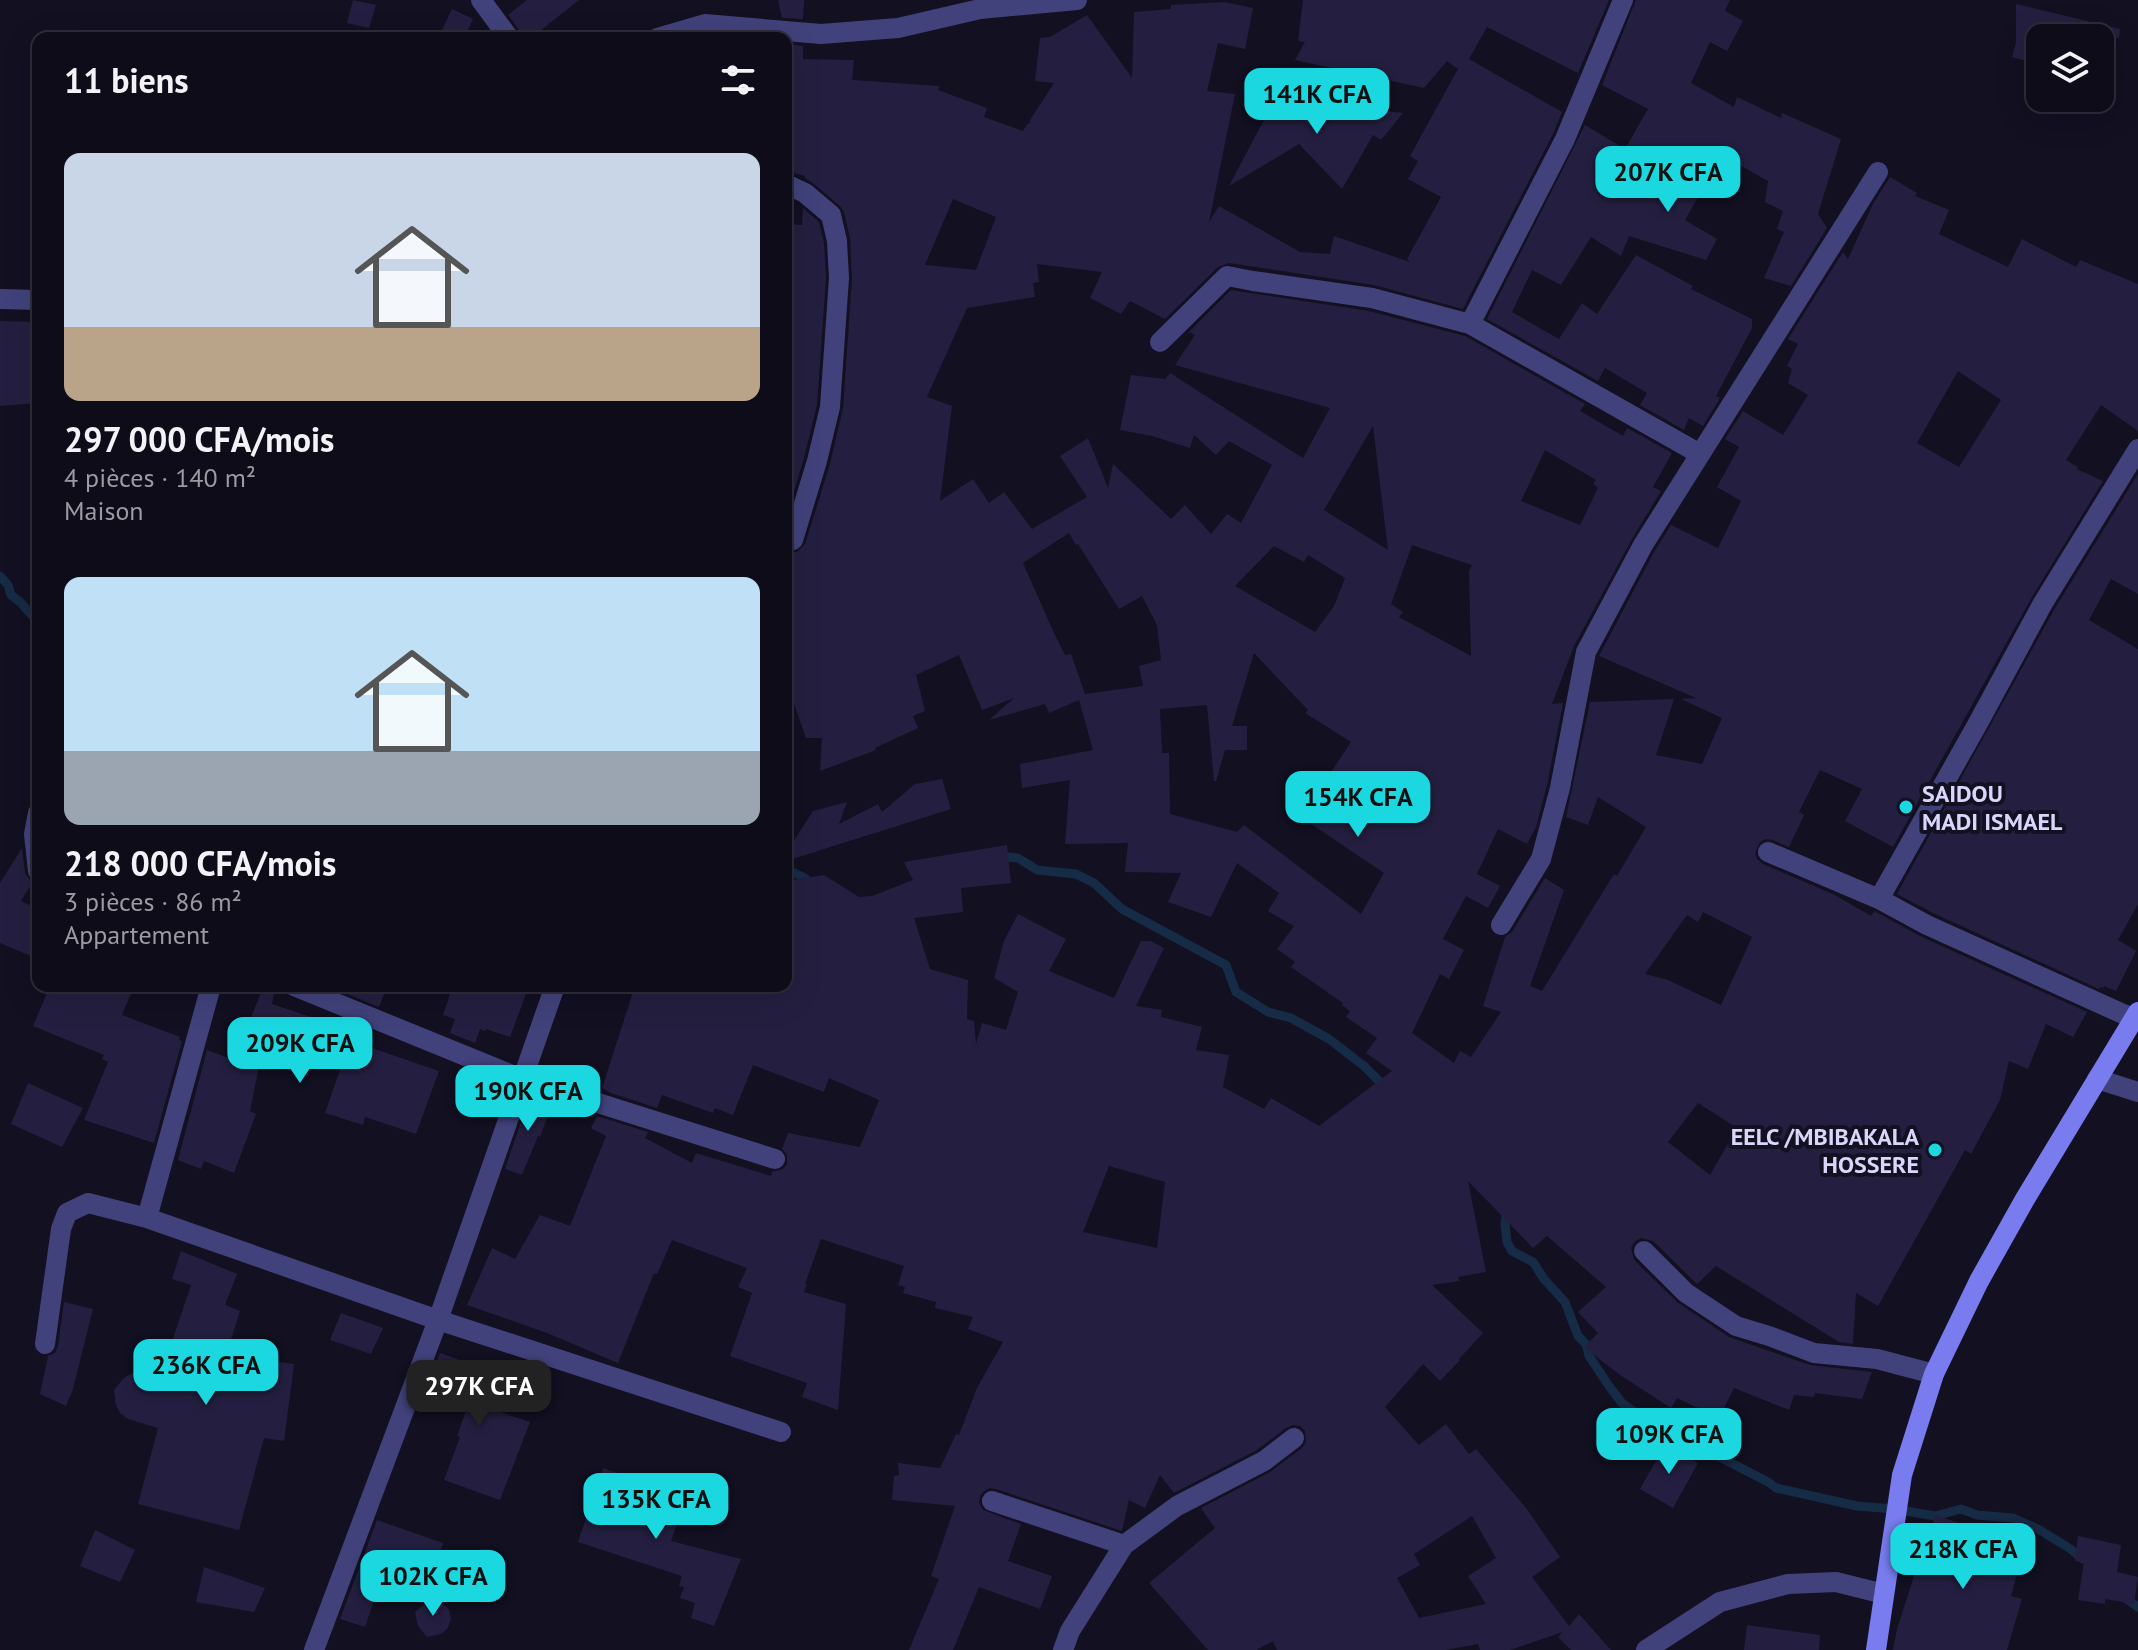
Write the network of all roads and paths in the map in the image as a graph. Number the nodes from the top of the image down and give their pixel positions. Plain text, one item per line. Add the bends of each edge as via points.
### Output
1 (481, 0) edge
2 (1077, 0) edge
3 (1623, 0) edge
4 (505, 32) edge
5 (678, 32) edge
6 (1878, 172) dead end
7 (792, 187) edge
8 (0, 299) edge
9 (32, 300) edge
10 (1470, 324) junction
11 (1160, 342) dead end
12 (2138, 449) edge
13 (1700, 454) junction
14 (793, 540) dead end
15 (1768, 852) dead end
16 (1879, 899) junction
17 (1501, 925) dead end
18 (209, 992) edge
19 (309, 992) edge
20 (553, 992) edge
21 (2136, 1016) edge
22 (522, 1079) junction
23 (2097, 1079) junction
24 (2138, 1092) edge
25 (775, 1159) dead end
26 (147, 1218) junction
27 (1644, 1251) dead end
28 (438, 1320) junction
29 (45, 1344) dead end
30 (1934, 1374) junction
31 (781, 1432) dead end
32 (1294, 1438) dead end
33 (992, 1501) dead end
34 (1124, 1545) junction
35 (1884, 1594) junction
36 (314, 1650) edge
37 (1063, 1650) edge
38 (1646, 1650) edge
39 (1876, 1650) edge

1 - 4 street
2 - 5 street via 980,9 898,28 821,34 705,24
3 - 10 street via 1565,139
6 - 13 street
7 - 14 street via 831,215 839,278 830,407
8 - 9 street
10 - 11 street via 1372,298 1227,276
10 - 13 street
12 - 16 street via 2043,603
13 - 17 street via 1586,652 1541,859
15 - 16 street
16 - 21 street
18 - 26 street
19 - 22 street
20 - 22 street
21 - 23 street
22 - 25 street
22 - 28 street
23 - 24 street
23 - 30 street via 1979,1281
26 - 28 street
26 - 29 street via 88,1203 67,1213
27 - 30 street via 1686,1293 1736,1326 1814,1353 1877,1359
28 - 31 street
28 - 36 street
30 - 35 street via 1902,1475
32 - 34 street via 1264,1461 1177,1506
33 - 34 street
34 - 37 street
35 - 38 street via 1836,1582 1788,1584 1720,1602
35 - 39 street

